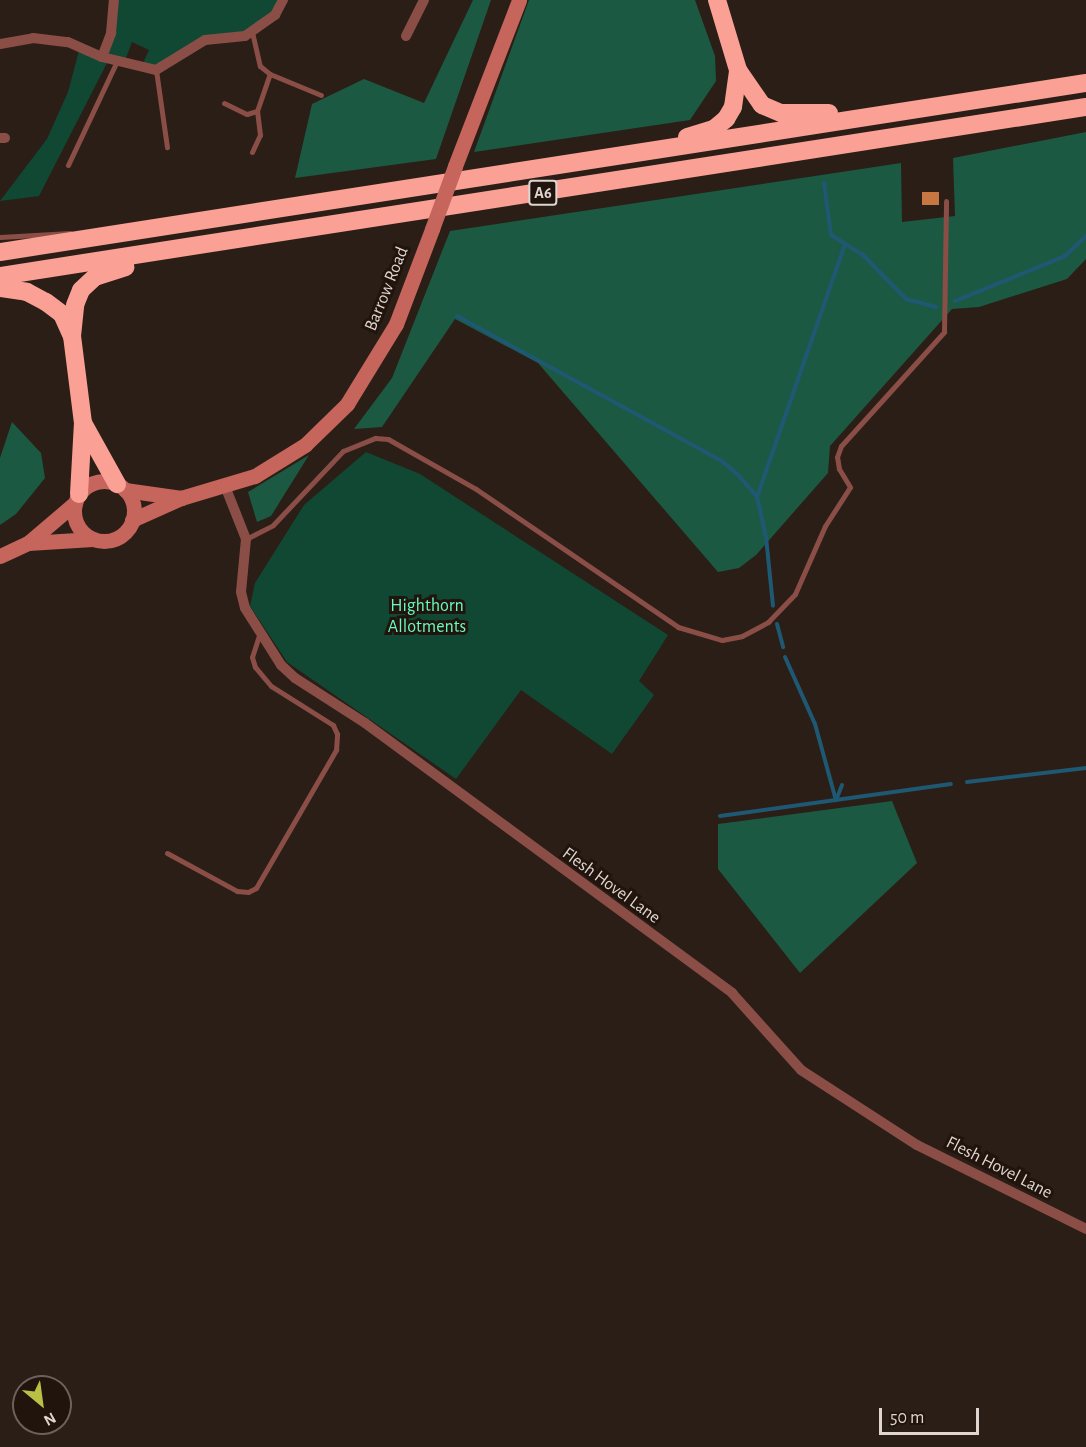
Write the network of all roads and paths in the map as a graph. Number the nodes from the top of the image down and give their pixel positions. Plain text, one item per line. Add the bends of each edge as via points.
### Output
1 (114, 0) edge
2 (283, 0) edge
3 (424, 0) edge
4 (519, 0) edge
5 (717, 0) edge
6 (252, 32) junction
7 (406, 36) dead end
8 (0, 44) edge
9 (102, 57) junction
10 (117, 61) junction
11 (156, 69) junction
12 (738, 70) junction
13 (270, 74) junction
14 (1086, 83) edge
15 (321, 95) dead end
16 (224, 103) dead end
17 (935, 107) junction
18 (1086, 107) edge
19 (257, 111) junction
20 (167, 147) dead end
21 (252, 152) dead end
22 (68, 165) dead end
23 (555, 168) junction
24 (946, 201) dead end
25 (291, 233) junction
26 (112, 236) junction
27 (0, 237) edge
28 (0, 252) edge
29 (0, 276) edge
30 (0, 288) edge
31 (72, 336) junction
32 (83, 423) junction
33 (225, 486) junction
34 (121, 487) junction
35 (181, 498) junction
36 (77, 499) junction
37 (132, 520) junction
38 (93, 539) junction
39 (246, 539) junction
40 (28, 543) junction
41 (0, 556) edge
42 (260, 632) junction
43 (167, 853) dead end
44 (1086, 1229) edge

1 - 9 street via 111,33
2 - 6 street via 275,15
3 - 7 street
4 - 33 street, Barrow Road, bridge via 396,324 347,404 305,445 255,476
5 - 12 highway
6 - 11 street via 192,45
6 - 13 lane via 260,66
8 - 9 street via 33,38 68,42
9 - 10 street
10 - 11 street
10 - 22 lane
11 - 20 lane
12 - 17 highway via 762,105 781,113 810,116
12 - 23 highway via 733,107 714,129
13 - 15 lane
13 - 19 lane
14 - 17 highway, A6
16 - 19 lane via 247,114
17 - 23 highway, A6
18 - 25 highway, A6
19 - 21 lane via 260,135
23 - 26 highway, A6
24 - 39 lane via 944,332 841,446 837,457 839,469 850,487 825,526 795,594 768,622 742,636 722,640 678,627 476,489 388,439 367,440 343,451 273,525
25 - 29 highway, A6
25 - 31 highway via 101,274 81,291
26 - 27 lane via 44,232
26 - 28 highway, A6
30 - 31 highway via 27,292 46,302 62,314
31 - 32 highway
32 - 34 highway
32 - 36 highway
33 - 35 street, Barrow Road
33 - 39 street, Flesh Hovel Lane
34 - 35 street, Barrow Road
34 - 36 street via 100,481
34 - 37 street via 134,507
35 - 37 street, Barrow Road
36 - 38 street via 77,526
36 - 40 street
37 - 38 street via 116,538
38 - 40 street
39 - 42 street, Flesh Hovel Lane via 241,592 245,609
40 - 41 street
42 - 43 lane via 252,657 255,667 271,686 333,725 338,734 336,750 256,888 237,891
42 - 44 street, Flesh Hovel Lane via 281,665 295,678 374,729 732,993 801,1070 917,1145

